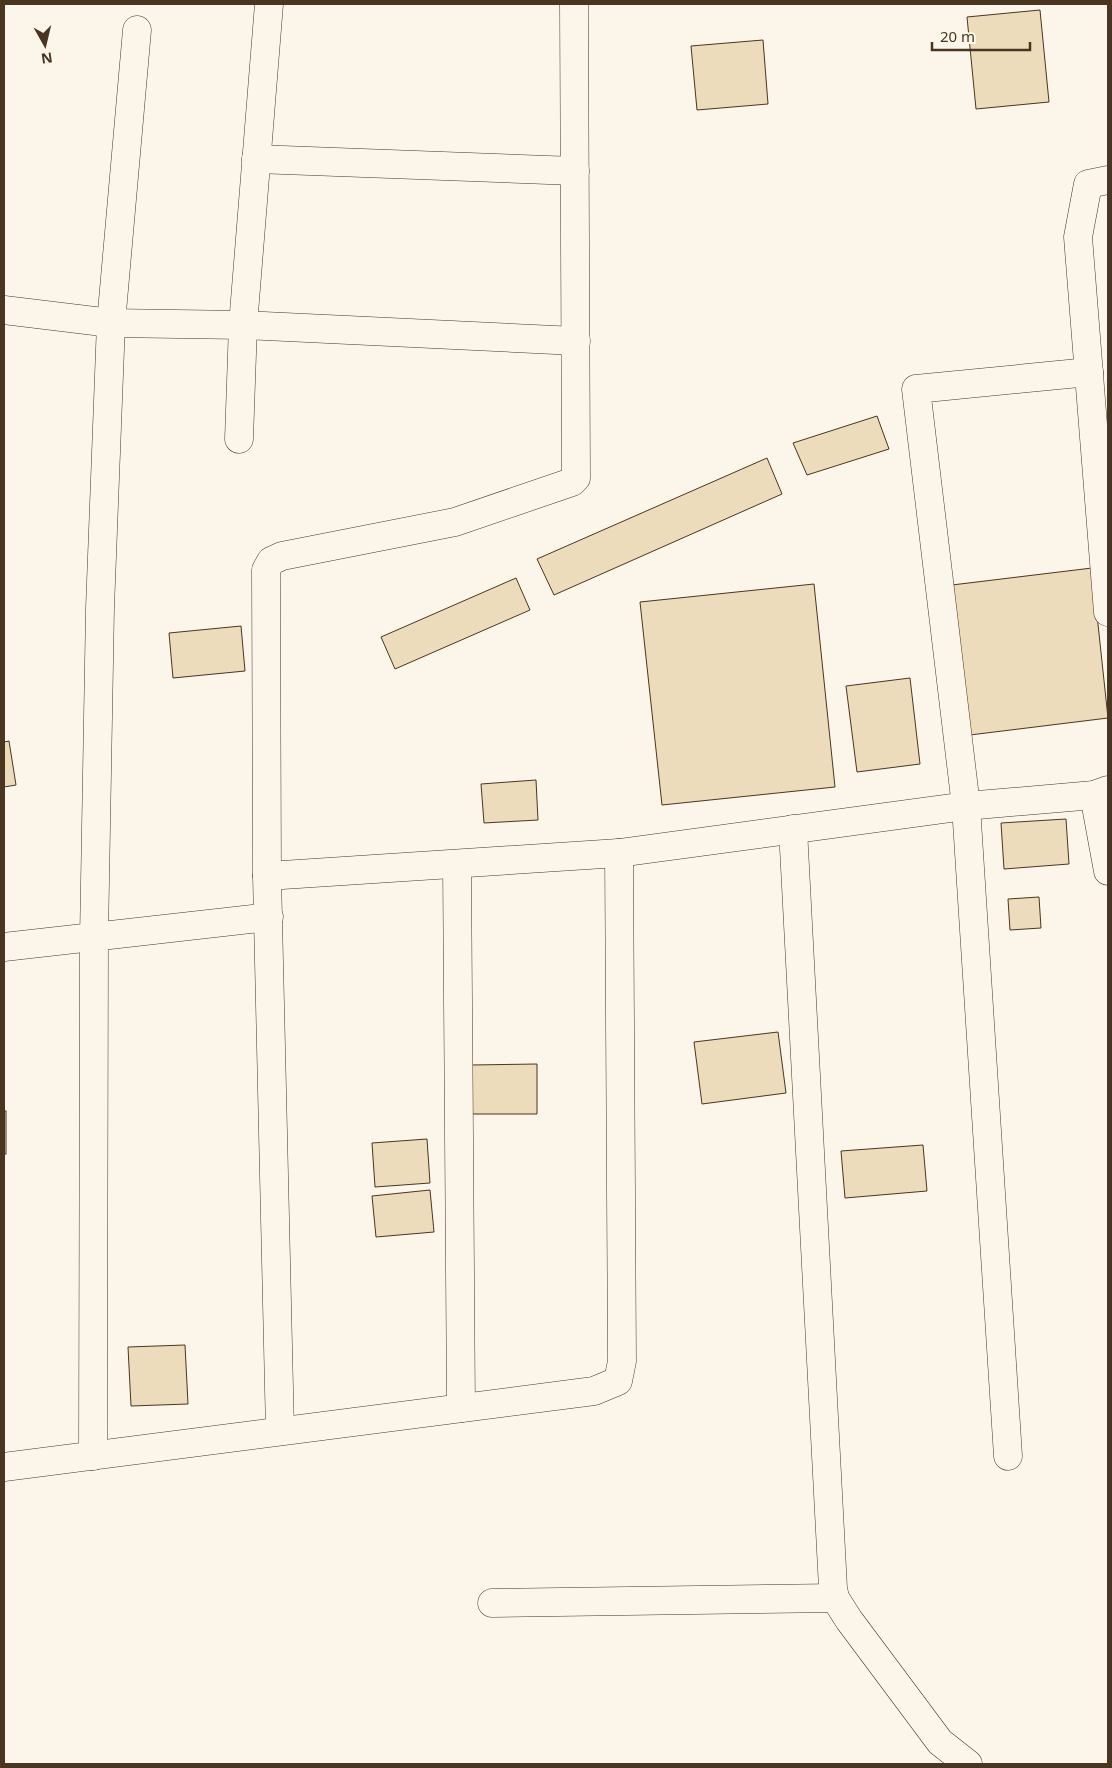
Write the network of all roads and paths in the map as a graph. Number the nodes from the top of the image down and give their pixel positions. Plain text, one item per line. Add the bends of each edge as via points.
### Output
1 (269, 4) edge
2 (574, 4) edge
3 (137, 30) dead end
4 (256, 159) junction
5 (575, 171) junction
6 (1108, 180) edge
7 (4, 310) edge
8 (111, 323) junction
9 (243, 325) junction
10 (576, 341) junction
11 (1089, 372) junction
12 (239, 439) dead end
13 (1108, 612) edge
14 (1101, 793) edge
15 (966, 806) junction
16 (793, 829) junction
17 (618, 853) junction
18 (457, 864) junction
19 (1108, 871) edge
20 (267, 876) junction
21 (269, 917) junction
22 (94, 937) junction
23 (4, 947) edge
24 (461, 1408) junction
25 (280, 1431) junction
26 (93, 1456) junction
27 (1008, 1456) dead end
28 (4, 1468) edge
29 (836, 1598) junction
30 (492, 1603) dead end
31 (968, 1764) edge

1 - 4 street
2 - 5 street
3 - 8 street
4 - 5 street
4 - 9 street
5 - 10 street
6 - 11 street via 1088,184 1078,236
7 - 8 street
8 - 9 street
8 - 22 street via 100,608
9 - 10 street
9 - 12 street
10 - 20 street via 577,471 572,482 454,522 282,556 271,561 266,570
11 - 13 street
11 - 15 street via 916,390
14 - 15 street
14 - 19 street
15 - 16 street
15 - 27 street
16 - 17 street
16 - 29 street
17 - 18 street
17 - 24 street via 622,1361 618,1381 594,1390
18 - 20 street
18 - 24 street
20 - 21 street
21 - 22 street
21 - 25 street
22 - 23 street
22 - 26 street
24 - 25 street
25 - 26 street
26 - 28 street
29 - 30 street
29 - 31 street via 940,1742

